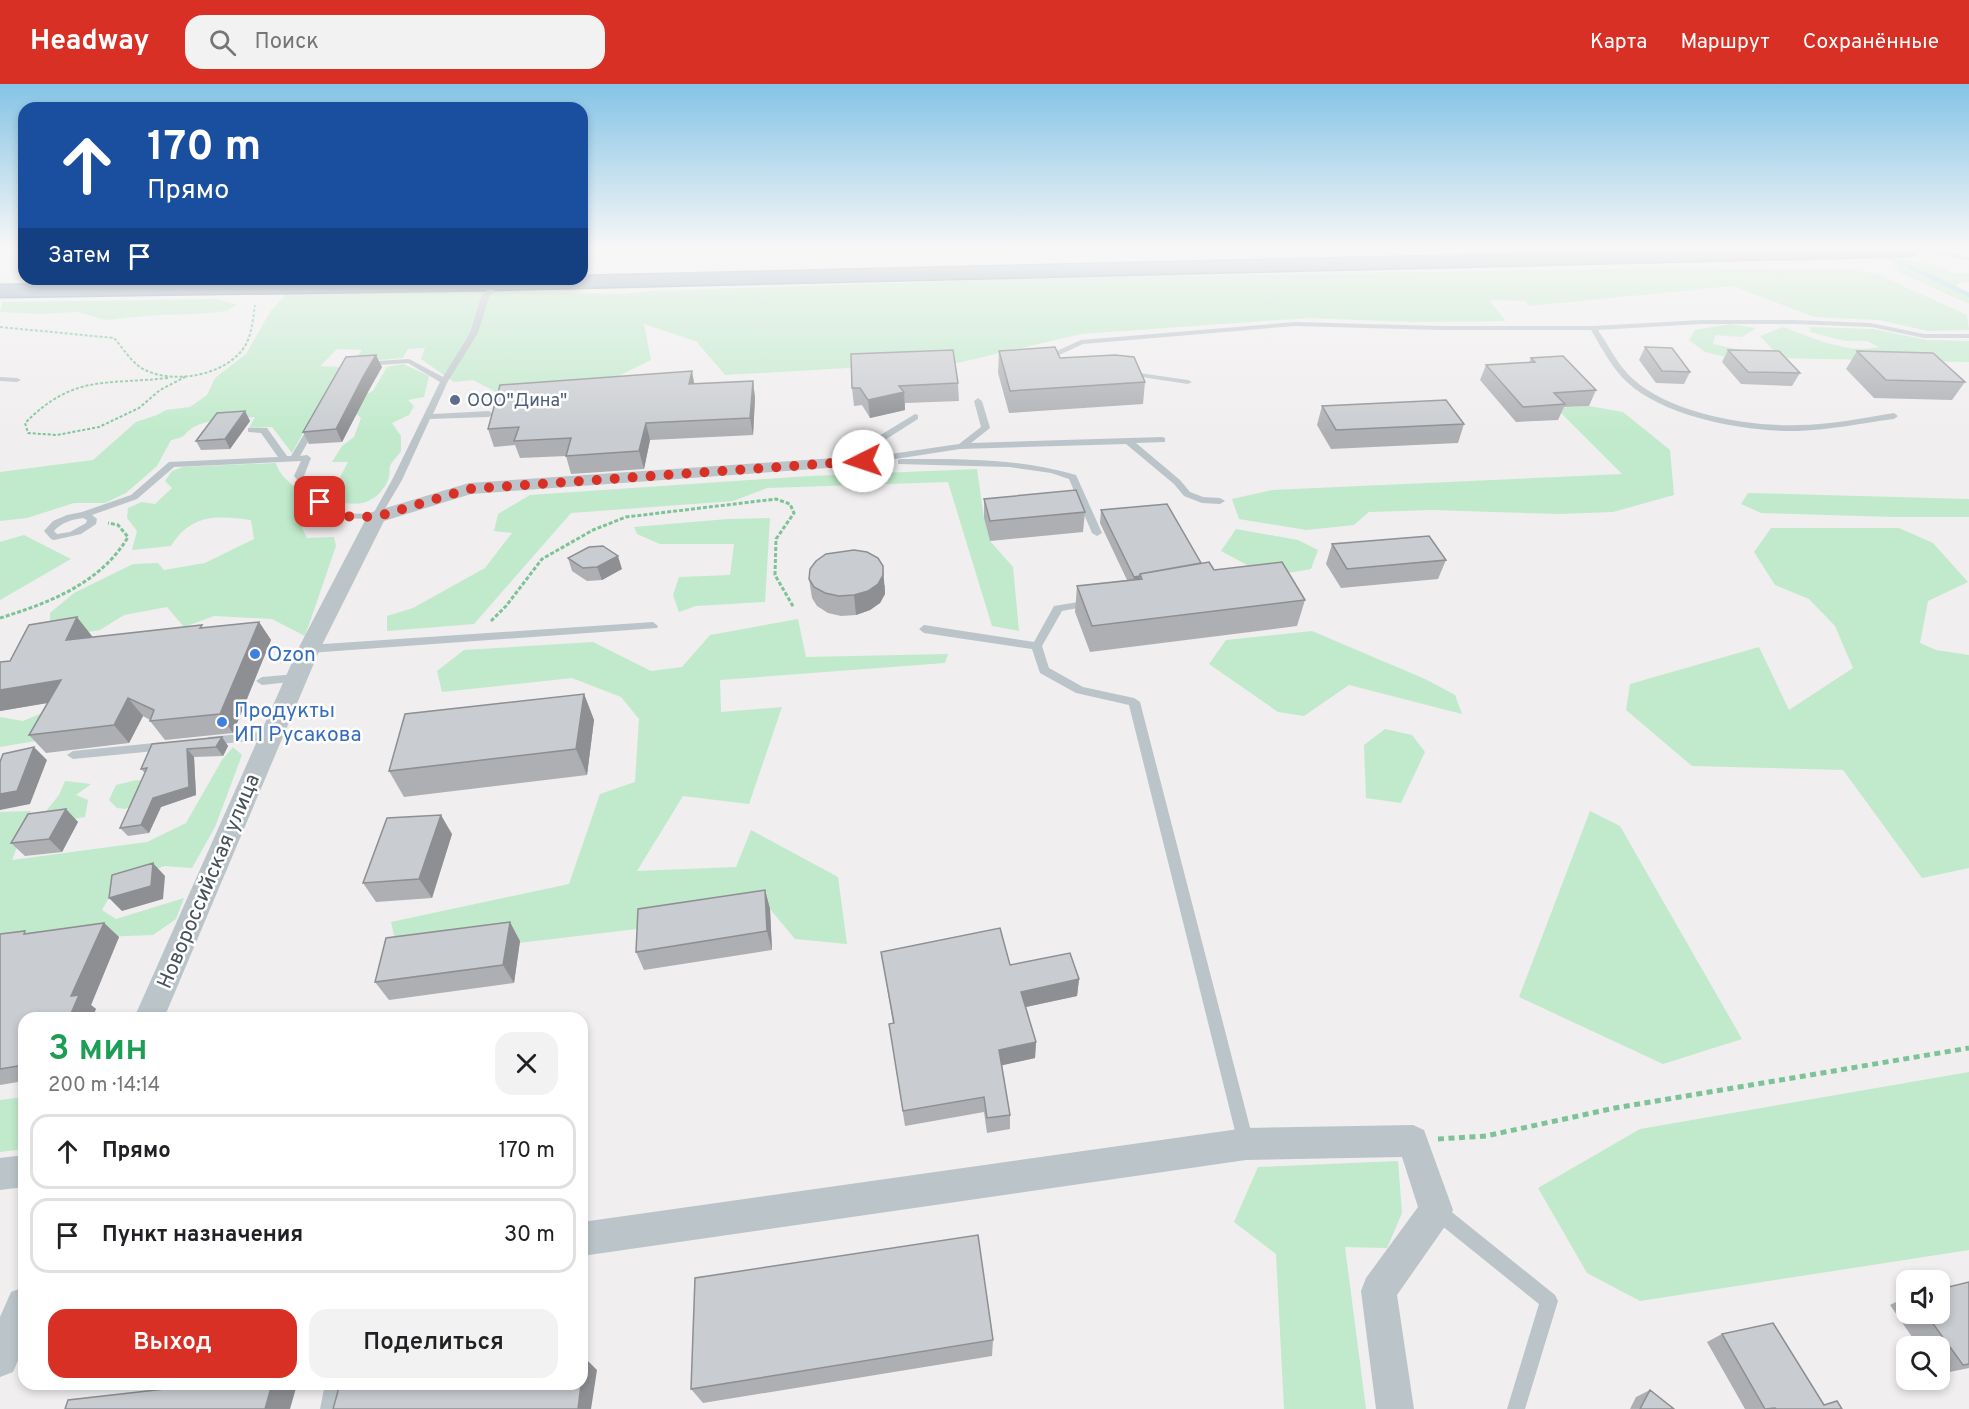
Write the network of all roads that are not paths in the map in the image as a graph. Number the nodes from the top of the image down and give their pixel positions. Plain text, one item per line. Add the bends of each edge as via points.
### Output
1 (480, 312) edge
2 (1593, 328) junction
3 (1969, 336) edge
4 (357, 364) edge
5 (1059, 365) edge
6 (1117, 372) edge
7 (0, 379) edge
8 (17, 380) dead end
9 (444, 381) junction
10 (1188, 382) dead end
11 (978, 401) dead end
12 (489, 414) edge
13 (1894, 416) dead end
14 (318, 417) edge
15 (426, 417) junction
16 (915, 417) dead end
17 (251, 430) dead end
18 (1162, 440) dead end
19 (1128, 441) junction
20 (960, 446) junction
21 (289, 458) junction
22 (863, 461) junction
23 (1220, 501) dead end
24 (84, 515) junction
25 (376, 517) junction
26 (1097, 533) dead end
27 (1103, 600) edge
28 (653, 626) dead end
29 (924, 629) dead end
30 (1037, 646) junction
31 (309, 649) junction
32 (296, 678) junction
33 (262, 681) dead end
34 (272, 735) junction
35 (202, 742) edge
36 (178, 744) edge
37 (73, 755) dead end
38 (152, 1012) edge
39 (1246, 1144) junction
40 (18, 1172) edge
41 (0, 1174) edge
42 (1436, 1210) junction
43 (588, 1238) edge
44 (18, 1323) edge
45 (0, 1359) edge
46 (333, 1390) edge
47 (329, 1409) edge
48 (1395, 1409) edge
49 (1516, 1409) edge

1 - 9 lane, Новороссийская улица via 474,333
2 - 3 lane via 1794,322 1871,325 1924,336
2 - 5 lane via 1295,324 1081,342 1042,359
2 - 13 lane via 1628,380 1648,395 1681,408 1738,423 1797,428
4 - 9 lane via 409,361
6 - 10 lane
7 - 8 lane
9 - 15 lane, Новороссийская улица
11 - 20 lane via 986,428
12 - 15 lane
14 - 21 lane
15 - 25 lane, Новороссийская улица
16 - 22 lane via 877,441
17 - 21 lane via 264,430
18 - 19 lane
19 - 20 lane
19 - 23 lane via 1187,494
20 - 22 lane
21 - 24 lane via 172,464 134,497
21 - 25 lane via 307,458 299,476 331,516
22 - 25 street via 469,489
22 - 26 lane via 1045,467 1073,477
24 - 24 lane via 56,523 49,531 54,537 81,532 92,519
25 - 31 street, Новороссийская улица
27 - 30 lane via 1058,608
28 - 31 lane
29 - 30 lane
30 - 39 lane via 1044,670 1080,690 1134,702
31 - 32 street, Новороссийская улица
32 - 33 lane
32 - 34 street, Новороссийская улица
34 - 35 lane
34 - 38 street, Новороссийская улица
36 - 37 lane
39 - 42 street via 1413,1141
39 - 43 street
40 - 41 street
42 - 48 street via 1379,1291
42 - 49 lane via 1549,1301
44 - 45 street
46 - 47 lane

